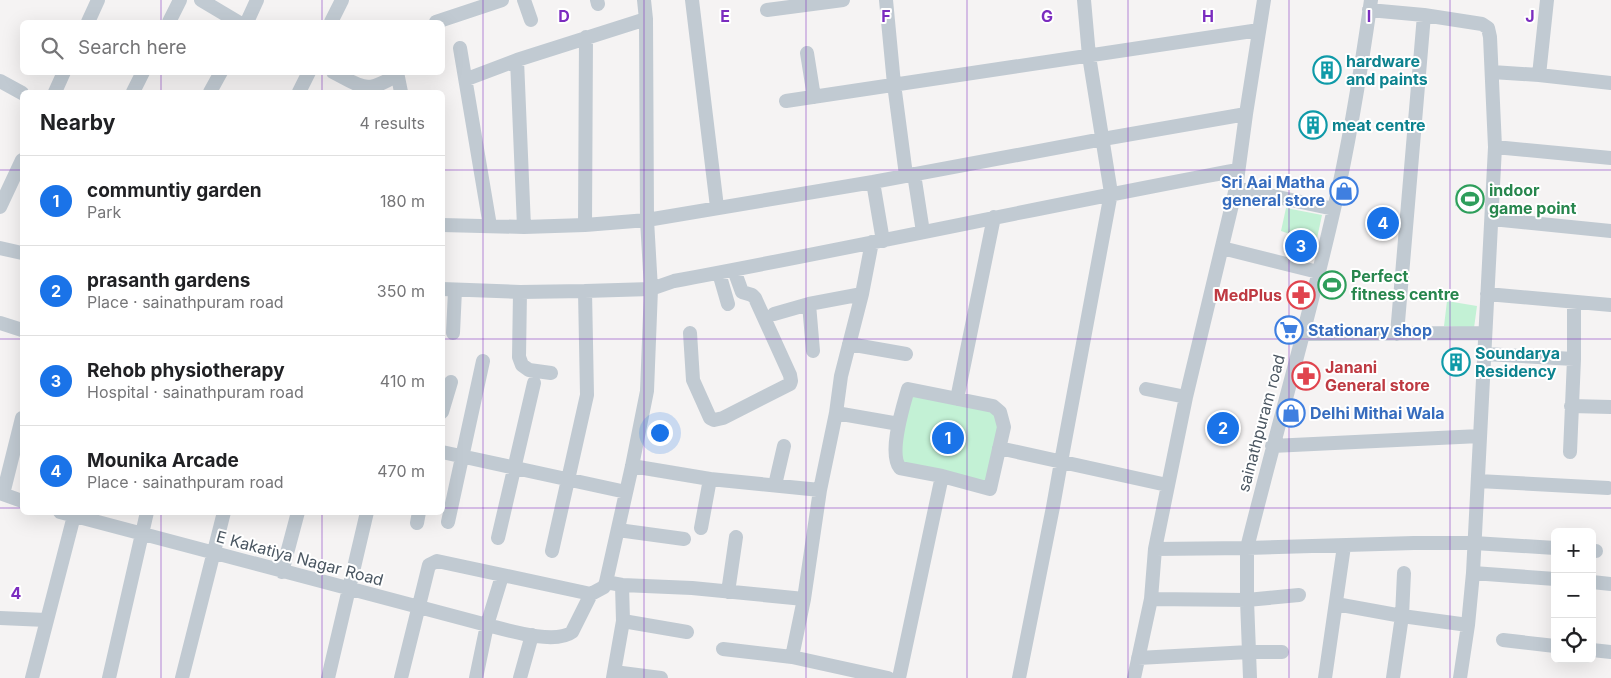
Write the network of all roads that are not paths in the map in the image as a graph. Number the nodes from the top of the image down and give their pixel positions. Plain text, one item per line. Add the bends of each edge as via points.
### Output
1 (98, 0) edge
2 (180, 0) edge
3 (201, 0) edge
4 (257, 0) edge
5 (342, 0) edge
6 (502, 0) edge
7 (524, 0) edge
8 (644, 0) edge
9 (692, 0) edge
10 (843, 0) edge
11 (886, 0) edge
12 (1084, 0) edge
13 (1264, 0) edge
14 (1547, 0) edge
15 (1370, 5) edge
16 (767, 10) dead end
17 (1424, 15) junction
18 (646, 19) junction
19 (89, 20) edge
20 (170, 20) edge
21 (235, 20) edge
22 (248, 20) edge
23 (332, 20) edge
24 (442, 20) edge
25 (531, 20) dead end
26 (1259, 30) junction
27 (586, 37) junction
28 (460, 48) dead end
29 (807, 53) dead end
30 (1089, 56) junction
31 (517, 60) junction
32 (1492, 72) junction
33 (62, 75) edge
34 (142, 75) edge
35 (219, 75) edge
36 (308, 75) edge
37 (339, 75) edge
38 (396, 75) edge
39 (397, 75) edge
40 (1538, 75) junction
41 (1611, 77) edge
42 (467, 79) junction
43 (0, 81) edge
44 (1611, 83) edge
45 (894, 84) junction
46 (55, 90) edge
47 (134, 90) edge
48 (211, 90) edge
49 (300, 90) edge
50 (367, 90) edge
51 (401, 90) edge
52 (20, 92) edge
53 (814, 97) junction
54 (786, 101) dead end
55 (1246, 114) junction
56 (1103, 138) junction
57 (1495, 147) junction
58 (1611, 158) edge
59 (20, 164) edge
60 (1238, 170) junction
61 (910, 174) junction
62 (873, 182) junction
63 (1236, 188) junction
64 (1111, 193) junction
65 (0, 207) edge
66 (717, 207) junction
67 (1334, 209) junction
68 (994, 217) junction
69 (1492, 219) junction
70 (647, 220) junction
71 (445, 225) edge
72 (585, 225) junction
73 (490, 226) junction
74 (524, 227) junction
75 (1611, 231) edge
76 (923, 232) junction
77 (877, 242) junction
78 (0, 248) edge
79 (1222, 248) junction
80 (20, 253) edge
81 (734, 270) junction
82 (1318, 272) junction
83 (719, 273) junction
84 (449, 289) edge
85 (651, 289) junction
86 (585, 291) junction
87 (520, 292) junction
88 (862, 294) junction
89 (1487, 294) junction
90 (1574, 302) junction
91 (728, 304) dead end
92 (809, 304) junction
93 (1611, 305) edge
94 (774, 314) dead end
95 (0, 323) edge
96 (20, 329) edge
97 (453, 333) dead end
98 (690, 333) dead end
99 (1485, 333) junction
100 (1304, 334) junction
101 (1397, 334) junction
102 (849, 344) junction
103 (813, 351) dead end
104 (906, 354) dead end
105 (1485, 354) junction
106 (1574, 359) junction
107 (483, 361) dead end
108 (551, 374) dead end
109 (451, 382) dead end
110 (534, 382) dead end
111 (1146, 389) dead end
112 (1186, 397) junction
113 (958, 399) junction
114 (445, 402) edge
115 (1571, 406) junction
116 (1611, 407) edge
117 (836, 413) junction
118 (899, 424) junction
119 (20, 425) edge
120 (1480, 436) junction
121 (784, 446) dead end
122 (1272, 446) junction
123 (999, 448) junction
124 (1570, 452) dead end
125 (445, 453) edge
126 (464, 456) junction
127 (1060, 462) junction
128 (632, 466) junction
129 (515, 468) junction
130 (942, 476) junction
131 (569, 478) junction
132 (710, 479) junction
133 (1478, 481) junction
134 (775, 485) junction
135 (1167, 485) junction
136 (1608, 488) dead end
137 (820, 490) junction
138 (626, 492) junction
139 (1, 494) edge
140 (20, 499) edge
141 (74, 515) edge
142 (146, 515) edge
143 (223, 515) edge
144 (297, 515) edge
145 (365, 515) edge
146 (448, 522) dead end
147 (701, 528) dead end
148 (618, 530) junction
149 (142, 535) junction
150 (736, 537) dead end
151 (498, 538) dead end
152 (684, 539) dead end
153 (1474, 543) junction
154 (1344, 546) junction
155 (1247, 548) junction
156 (1551, 548) edge
157 (1155, 549) junction
158 (552, 551) dead end
159 (212, 553) junction
160 (282, 572) junction
161 (1404, 573) dead end
162 (1473, 573) junction
163 (502, 576) junction
164 (1551, 579) edge
165 (606, 582) junction
166 (1596, 582) edge
167 (1611, 584) edge
168 (622, 585) junction
169 (350, 590) junction
170 (728, 592) junction
171 (591, 594) junction
172 (1299, 595) dead end
173 (804, 599) junction
174 (1151, 599) junction
175 (1247, 600) junction
176 (1336, 604) junction
177 (418, 607) junction
178 (1402, 616) junction
179 (0, 618) edge
180 (46, 620) junction
181 (622, 621) junction
182 (487, 625) junction
183 (1468, 625) junction
184 (687, 632) dead end
185 (532, 635) junction
186 (1503, 640) dead end
187 (1551, 646) edge
188 (723, 649) dead end
189 (1596, 650) edge
190 (1249, 652) junction
191 (1282, 652) dead end
192 (1611, 652) edge
193 (792, 657) junction
194 (1138, 658) junction
195 (614, 675) edge
196 (32, 678) edge
197 (109, 678) edge
198 (182, 678) edge
199 (328, 678) edge
200 (401, 678) edge
201 (476, 678) edge
202 (520, 678) edge
203 (661, 678) edge
204 (888, 678) edge
205 (899, 678) edge
206 (1019, 678) edge
207 (1134, 678) edge
208 (1250, 678) edge
209 (1325, 678) edge
210 (1393, 678) edge
211 (1460, 678) edge

1 - 19 street
2 - 20 street
3 - 21 street
4 - 22 street
5 - 23 street
6 - 24 street
7 - 25 street
8 - 18 street
9 - 66 street
10 - 16 street
11 - 45 street
12 - 30 street
13 - 26 street
14 - 40 street
15 - 17 street
15 - 67 street, sainathpuram road
17 - 32 street via 1482,24 1488,28
17 - 101 street
18 - 27 street
18 - 70 street
26 - 30 street
26 - 55 street
27 - 31 street
27 - 72 street
28 - 42 street
29 - 53 street
30 - 45 street
30 - 56 street
31 - 42 street
31 - 74 street
32 - 40 street
32 - 57 street
33 - 46 street
34 - 47 street
35 - 48 street
36 - 49 street
37 - 50 street
38 - 50 street
39 - 51 street
40 - 44 street
41 - 44 street
42 - 73 street
43 - 52 street
45 - 53 street
45 - 61 street
53 - 54 street
55 - 56 street
55 - 60 street
56 - 61 street
56 - 64 street
57 - 58 street
57 - 69 street
59 - 65 street
60 - 63 street
60 - 64 street
61 - 62 street
61 - 76 street
62 - 66 street
62 - 77 street
63 - 67 street
63 - 79 street
64 - 68 street
64 - 127 street
66 - 70 street
67 - 82 street, sainathpuram road
68 - 76 street
68 - 113 street
69 - 75 street
69 - 89 street
70 - 72 street
70 - 85 street
71 - 73 street
72 - 74 street
73 - 74 street
76 - 77 street
77 - 81 street
77 - 88 street
78 - 80 street
79 - 82 street
79 - 112 street
81 - 83 street
81 - 98 street via 742,292 755,298 790,375 790,384 723,418 710,418 693,380
82 - 100 street, sainathpuram road
83 - 85 street via 674,281
83 - 91 street
84 - 87 street
84 - 97 street
85 - 86 street
85 - 128 street via 647,391
86 - 87 street
86 - 131 street via 587,395
87 - 108 street via 519,357 522,366
88 - 92 street
88 - 102 street
89 - 90 street
89 - 99 street
90 - 93 street
90 - 106 street
92 - 94 street
92 - 103 street
95 - 96 street
99 - 101 street
99 - 105 street
100 - 101 street
100 - 122 street, sainathpuram road
102 - 104 street
102 - 117 street
105 - 106 street
105 - 120 street
106 - 115 street
107 - 126 street
109 - 114 street
110 - 129 street
111 - 112 street
112 - 135 street
113 - 118 street via 908,389
113 - 123 street via 993,406 1000,412 1004,427
115 - 116 street
115 - 124 street
117 - 118 street
117 - 137 street
118 - 130 street via 897,465
119 - 139 street
120 - 122 street
120 - 133 street
121 - 134 street
122 - 155 street, sainathpuram road
123 - 127 street
123 - 130 street via 990,489
125 - 126 street
126 - 129 street
126 - 146 street
127 - 135 street
127 - 206 street
128 - 132 street
128 - 138 street
129 - 131 street
129 - 151 street
130 - 205 street
131 - 138 street
131 - 158 street
132 - 134 street
132 - 147 street
133 - 136 street
133 - 153 street
134 - 137 street
135 - 157 street
137 - 173 street
138 - 148 street
139 - 140 street
141 - 149 street, E Kakatiya Nagar Road
141 - 180 street
142 - 149 street
143 - 159 street
144 - 160 street
145 - 169 street
148 - 152 street
148 - 165 street
149 - 159 street, E Kakatiya Nagar Road
149 - 197 street
150 - 170 street
153 - 154 street
153 - 156 street
153 - 162 street
154 - 155 street
154 - 176 street
155 - 157 street
155 - 175 street, sainathpuram road
157 - 174 street
159 - 160 street, E Kakatiya Nagar Road
159 - 198 street
160 - 169 street, E Kakatiya Nagar Road
161 - 178 street
162 - 164 street
162 - 183 street
163 - 171 street
163 - 177 street via 437,561 431,563
163 - 182 street
165 - 168 street
165 - 171 street
166 - 167 street
168 - 170 street
168 - 181 street
169 - 177 street, E Kakatiya Nagar Road
169 - 199 street
170 - 173 street
171 - 185 street, E Kakatiya Nagar Road via 567,636
172 - 175 street
173 - 193 street
174 - 175 street
174 - 194 street
175 - 190 street, sainathpuram road
176 - 178 street
176 - 209 street
177 - 182 street, E Kakatiya Nagar Road
177 - 200 street
178 - 183 street
178 - 210 street
179 - 180 street
180 - 196 street
181 - 184 street
181 - 195 street
182 - 185 street, E Kakatiya Nagar Road
182 - 201 street
183 - 211 street
185 - 202 street
186 - 187 street
188 - 193 street
189 - 192 street
190 - 191 street
190 - 194 street
190 - 208 street, sainathpuram road
193 - 204 street
194 - 207 street
195 - 203 street

